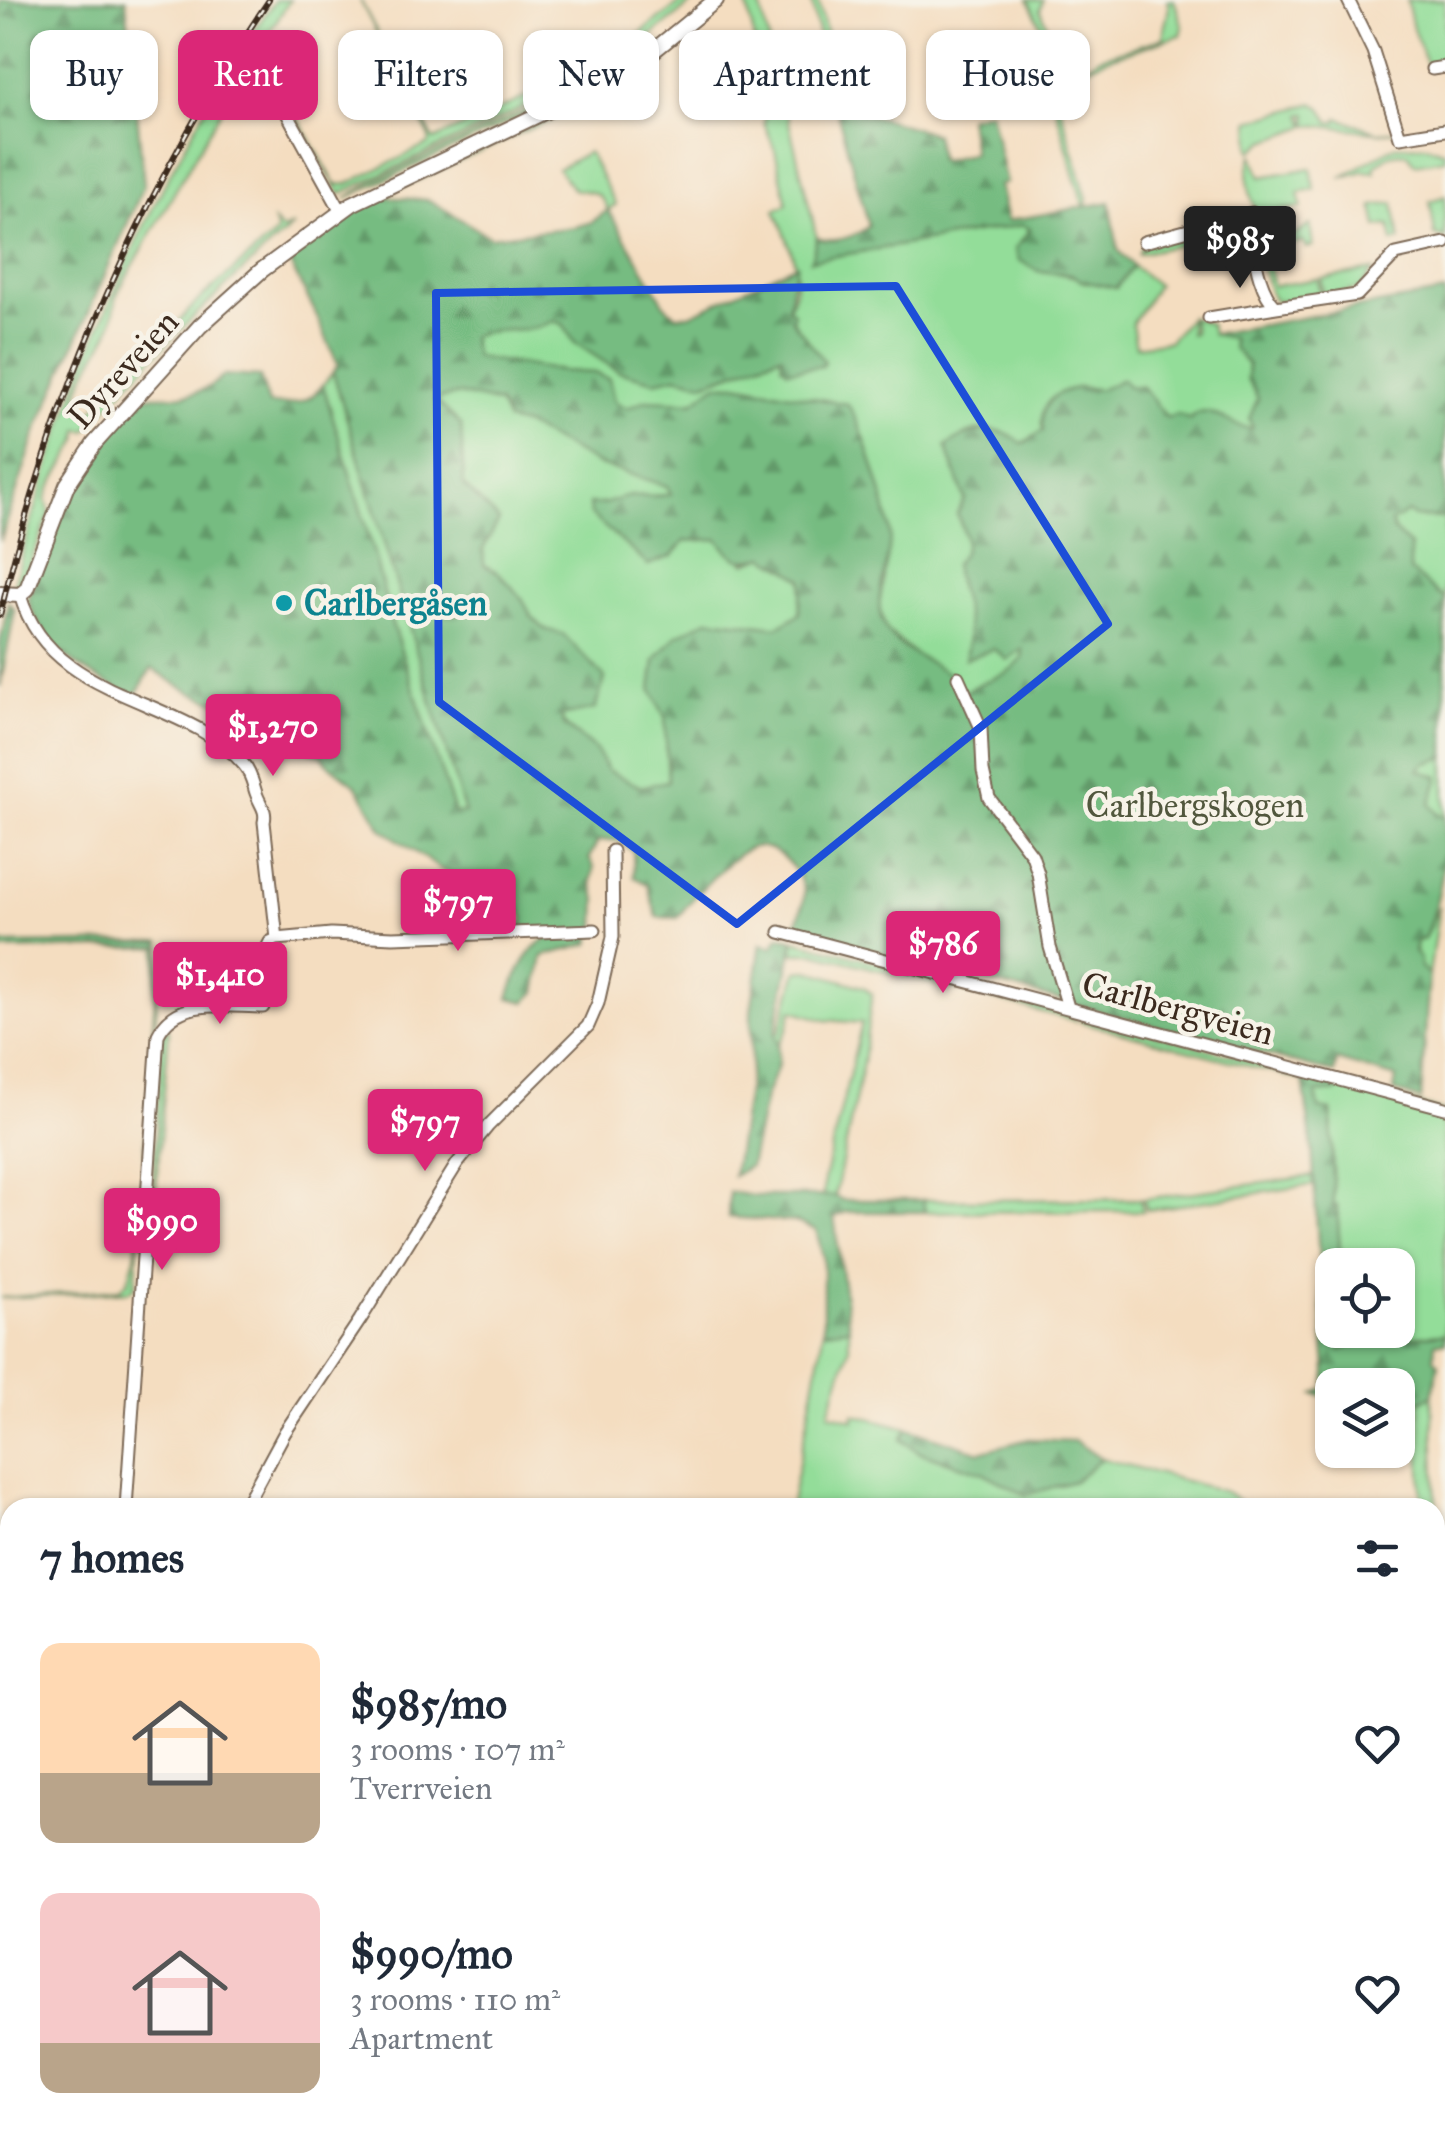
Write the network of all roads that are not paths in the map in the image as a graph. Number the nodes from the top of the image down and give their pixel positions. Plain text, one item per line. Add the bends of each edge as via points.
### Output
1 (716, 0) edge
2 (1348, 0) edge
3 (291, 120) edge
4 (1445, 130) edge
5 (341, 210) junction
6 (1144, 242) dead end
7 (1445, 242) edge
8 (1276, 307) junction
9 (1209, 318) dead end
10 (0, 594) edge
11 (20, 595) junction
12 (958, 677) dead end
13 (612, 850) dead end
14 (595, 930) dead end
15 (780, 932) dead end
16 (277, 939) junction
17 (1068, 1007) junction
18 (1445, 1108) edge
19 (127, 1498) edge
20 (250, 1498) edge

1 - 5 main road, Dyreveien via 615,78
2 - 4 street via 1373,51 1400,137
3 - 5 street
5 - 11 main road, Dyreveien via 200,326 102,434 68,486 32,581
6 - 8 street via 1252,213 1262,278
7 - 8 street via 1396,254 1356,295
8 - 9 street
10 - 11 main road
11 - 16 street via 31,622 77,672 177,719 245,765 266,813
12 - 17 street via 981,728 989,798 1038,872
13 - 20 street via 613,937 588,1026 457,1164
14 - 16 street
15 - 17 street, Carlbergveien
16 - 19 street via 260,962 263,1008 191,1008 158,1035
17 - 18 street, Carlbergveien

